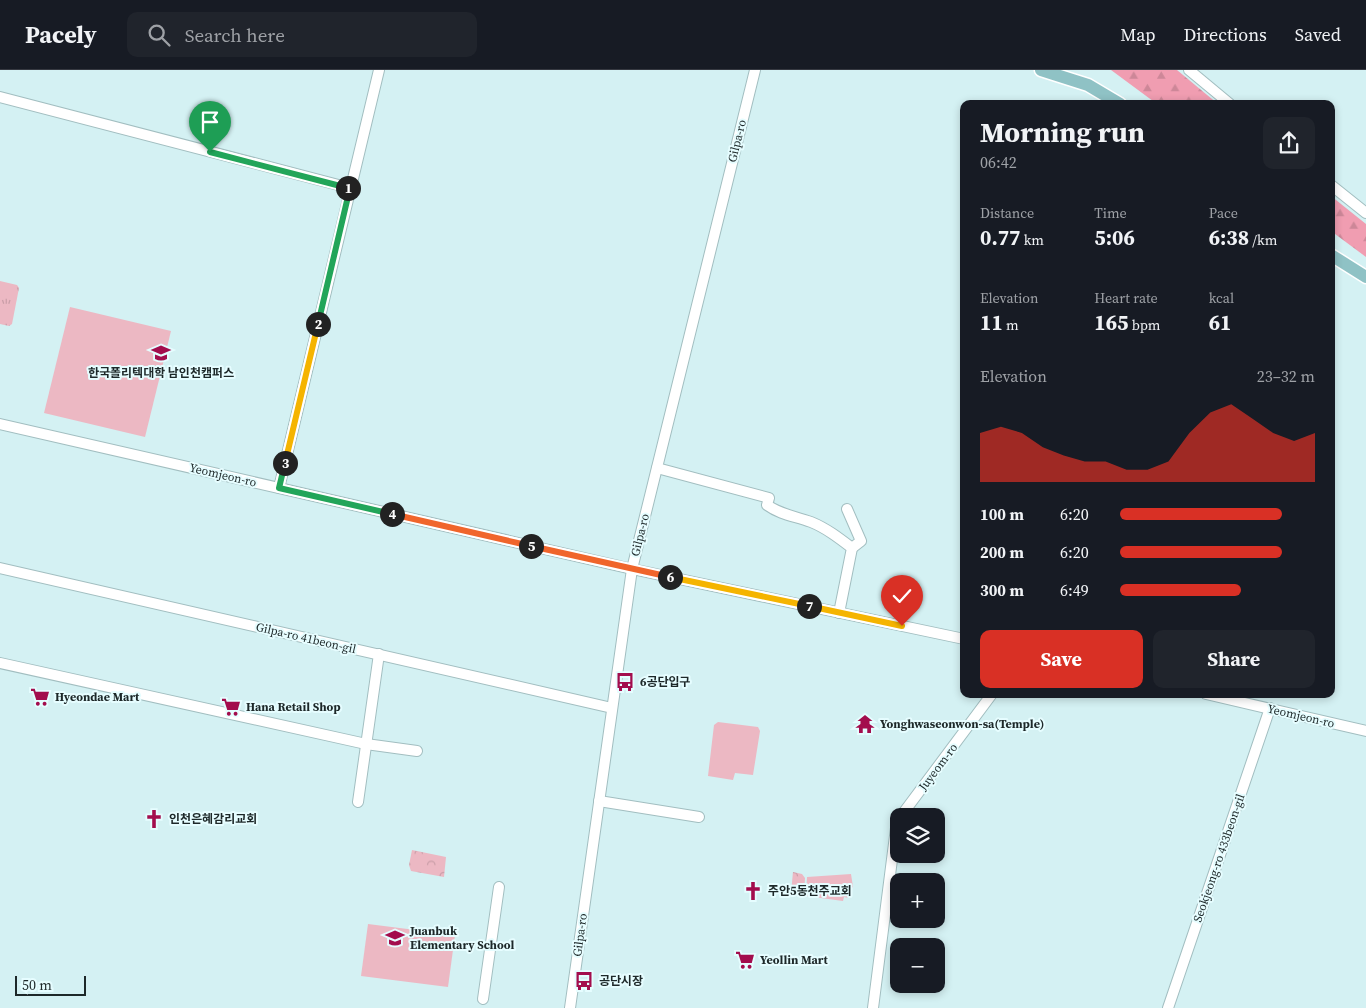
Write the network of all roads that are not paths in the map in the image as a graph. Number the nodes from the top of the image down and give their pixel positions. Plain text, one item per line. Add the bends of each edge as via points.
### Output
1 (379, 70) edge
2 (755, 70) edge
3 (1041, 70) edge
4 (1189, 70) edge
5 (0, 97) edge
6 (1113, 100) edge
7 (1225, 100) edge
8 (350, 188) junction
9 (1335, 188) edge
10 (1366, 213) edge
11 (1335, 258) edge
12 (1366, 277) edge
13 (5, 425) edge
14 (656, 468) junction
15 (279, 488) junction
16 (847, 509) dead end
17 (852, 548) junction
18 (0, 568) edge
19 (632, 569) junction
20 (840, 613) junction
21 (960, 638) edge
22 (379, 654) junction
23 (0, 663) edge
24 (989, 698) edge
25 (1224, 698) edge
26 (612, 708) junction
27 (1270, 708) junction
28 (1366, 731) edge
29 (366, 744) junction
30 (417, 751) dead end
31 (599, 801) junction
32 (358, 802) dead end
33 (907, 808) edge
34 (699, 817) dead end
35 (892, 863) edge
36 (499, 887) dead end
37 (483, 998) dead end
38 (570, 1008) edge
39 (873, 1008) edge
40 (1168, 1008) edge

1 - 8 street
2 - 14 street, Gilpa-ro
3 - 6 main road via 1088,85
4 - 7 street
5 - 8 street
8 - 15 street
9 - 10 street
11 - 12 main road
13 - 15 street, Yeomjeon-ro
14 - 17 street via 769,498 766,505 778,513 828,530
14 - 19 street, Gilpa-ro
15 - 19 street, Yeomjeon-ro
16 - 17 street via 861,541
17 - 20 street
18 - 22 street, Gilpa-ro 41beon-gil
19 - 20 street, Yeomjeon-ro
19 - 26 street, Gilpa-ro
20 - 21 street, Yeomjeon-ro
22 - 26 street, Gilpa-ro 41beon-gil
22 - 29 street
23 - 29 street
24 - 33 street, Juyeom-ro
25 - 27 street, Yeomjeon-ro
26 - 31 street, Gilpa-ro
27 - 28 street, Yeomjeon-ro
27 - 40 street, Seokjeong-ro 433beon-gil
29 - 30 street
29 - 32 street
31 - 34 street
31 - 38 street, Gilpa-ro
35 - 39 street
36 - 37 street

